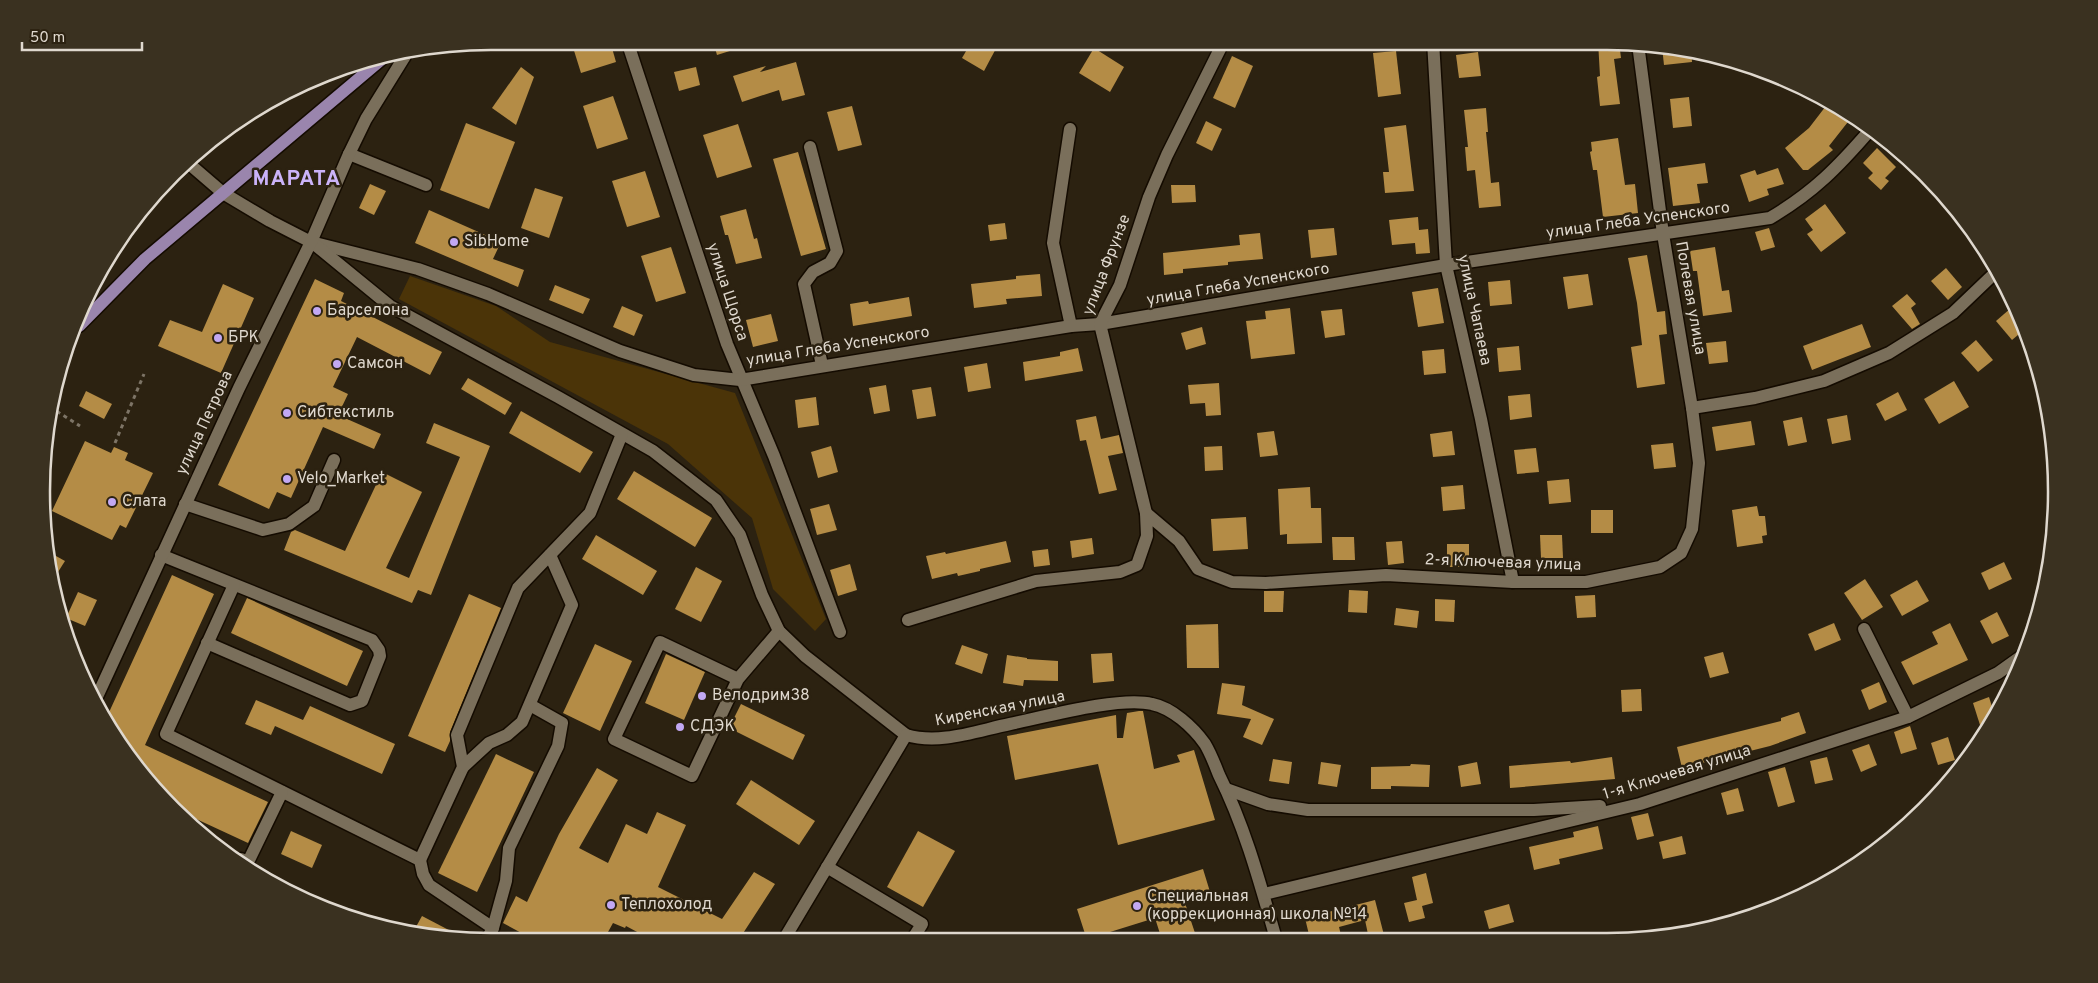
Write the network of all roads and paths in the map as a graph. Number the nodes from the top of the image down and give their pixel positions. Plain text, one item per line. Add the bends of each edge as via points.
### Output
1 (630, 50) edge
2 (1220, 50) edge
3 (1434, 50) edge
4 (1639, 51) edge
5 (404, 58) edge
6 (374, 66) edge
7 (1070, 129) dead end
8 (1866, 135) edge
9 (810, 147) dead end
10 (349, 154) junction
11 (193, 166) edge
12 (426, 185) dead end
13 (223, 193) junction
14 (1663, 234) junction
15 (311, 242) junction
16 (1446, 266) junction
17 (1991, 276) edge
18 (86, 319) edge
19 (1100, 324) junction
20 (1071, 326) junction
21 (822, 365) junction
22 (144, 374) dead end
23 (740, 380) junction
24 (1692, 408) junction
25 (57, 411) edge
26 (80, 426) dead end
27 (622, 434) junction
28 (115, 443) dead end
29 (334, 460) dead end
30 (185, 504) junction
31 (1146, 513) junction
32 (161, 555) junction
33 (550, 555) junction
34 (1513, 582) junction
35 (234, 585) junction
36 (908, 620) dead end
37 (1864, 629) dead end
38 (780, 631) junction
39 (840, 632) dead end
40 (208, 643) junction
41 (2013, 662) edge
42 (738, 679) junction
43 (99, 693) edge
44 (530, 705) junction
45 (1908, 717) junction
46 (906, 734) junction
47 (463, 767) junction
48 (1226, 789) junction
49 (282, 792) junction
50 (1640, 804) junction
51 (420, 860) junction
52 (249, 861) edge
53 (827, 868) junction
54 (1264, 894) junction
55 (493, 928) junction
56 (490, 933) edge
57 (788, 933) edge
58 (916, 933) edge
59 (1274, 933) edge

1 - 23 street, улица Щорса
2 - 19 street, улица Фрунзе via 1167,155 1120,285
3 - 16 street, улица Чапаева
4 - 14 street, Полевая улица
5 - 10 street, улица Петрова via 366,119
6 - 13 main road
7 - 20 street, улица Фрунзе via 1053,243
8 - 14 street, улица Глеба Успенского via 1838,168 1814,189 1770,218
9 - 21 street via 837,250 830,264 814,272 804,284
10 - 12 street
10 - 15 street, улица Петрова
11 - 13 street
13 - 15 street
13 - 18 main road via 145,259
14 - 16 street, улица Глеба Успенского
14 - 24 street, Полевая улица
15 - 23 street, улица Глеба Успенского via 418,268 488,294 620,351 694,375
15 - 27 street via 390,306
15 - 30 street, улица Петрова
16 - 19 street, улица Глеба Успенского
16 - 34 street, улица Чапаева via 1481,419
17 - 24 street via 1953,313 1889,353 1824,381 1755,398
19 - 20 street, улица Глеба Успенского
19 - 31 street, улица Фрунзе
20 - 21 street, улица Глеба Успенского
21 - 23 street, улица Глеба Успенского
22 - 28 path
23 - 39 street, улица Щорса via 774,456
24 - 34 street, 2-я Ключевая улица via 1699,463 1692,529 1682,553 1660,567 1586,582
25 - 26 path
27 - 33 street via 590,513
27 - 38 street via 653,451 716,500 740,535 762,595
29 - 30 street via 314,506 289,524 263,530
30 - 32 street, улица Петрова
31 - 34 street, 2-я Ключевая улица via 1180,541 1198,569 1232,582 1266,583 1386,575
31 - 36 street via 1147,536 1137,565 1120,572 1036,582
32 - 35 street
32 - 43 street, улица Петрова
33 - 44 street via 572,606
33 - 47 street via 518,588 457,735
35 - 40 street
35 - 40 street via 372,640 380,656 362,701 350,705
37 - 45 street
38 - 42 street
38 - 46 street via 805,656
40 - 49 street via 166,734
41 - 45 street, 1-я Ключевая улица via 1998,673
42 - 42 street via 660,642 614,739 692,776
44 - 47 street via 522,722 508,735 489,743
44 - 55 street via 562,723 558,746 509,848 506,881
45 - 50 street, 1-я Ключевая улица
46 - 48 street, Киренская улица via 926,738 956,736 1082,710 1131,702 1151,704 1168,710 1204,744
46 - 53 street
47 - 51 street
48 - 50 street via 1268,804 1308,810 1534,810
48 - 54 street via 1237,810
49 - 51 street
49 - 52 street
50 - 54 street, 1-я Ключевая улица
51 - 55 street via 429,885
53 - 57 street
53 - 58 street via 922,924
54 - 59 street
55 - 56 street

